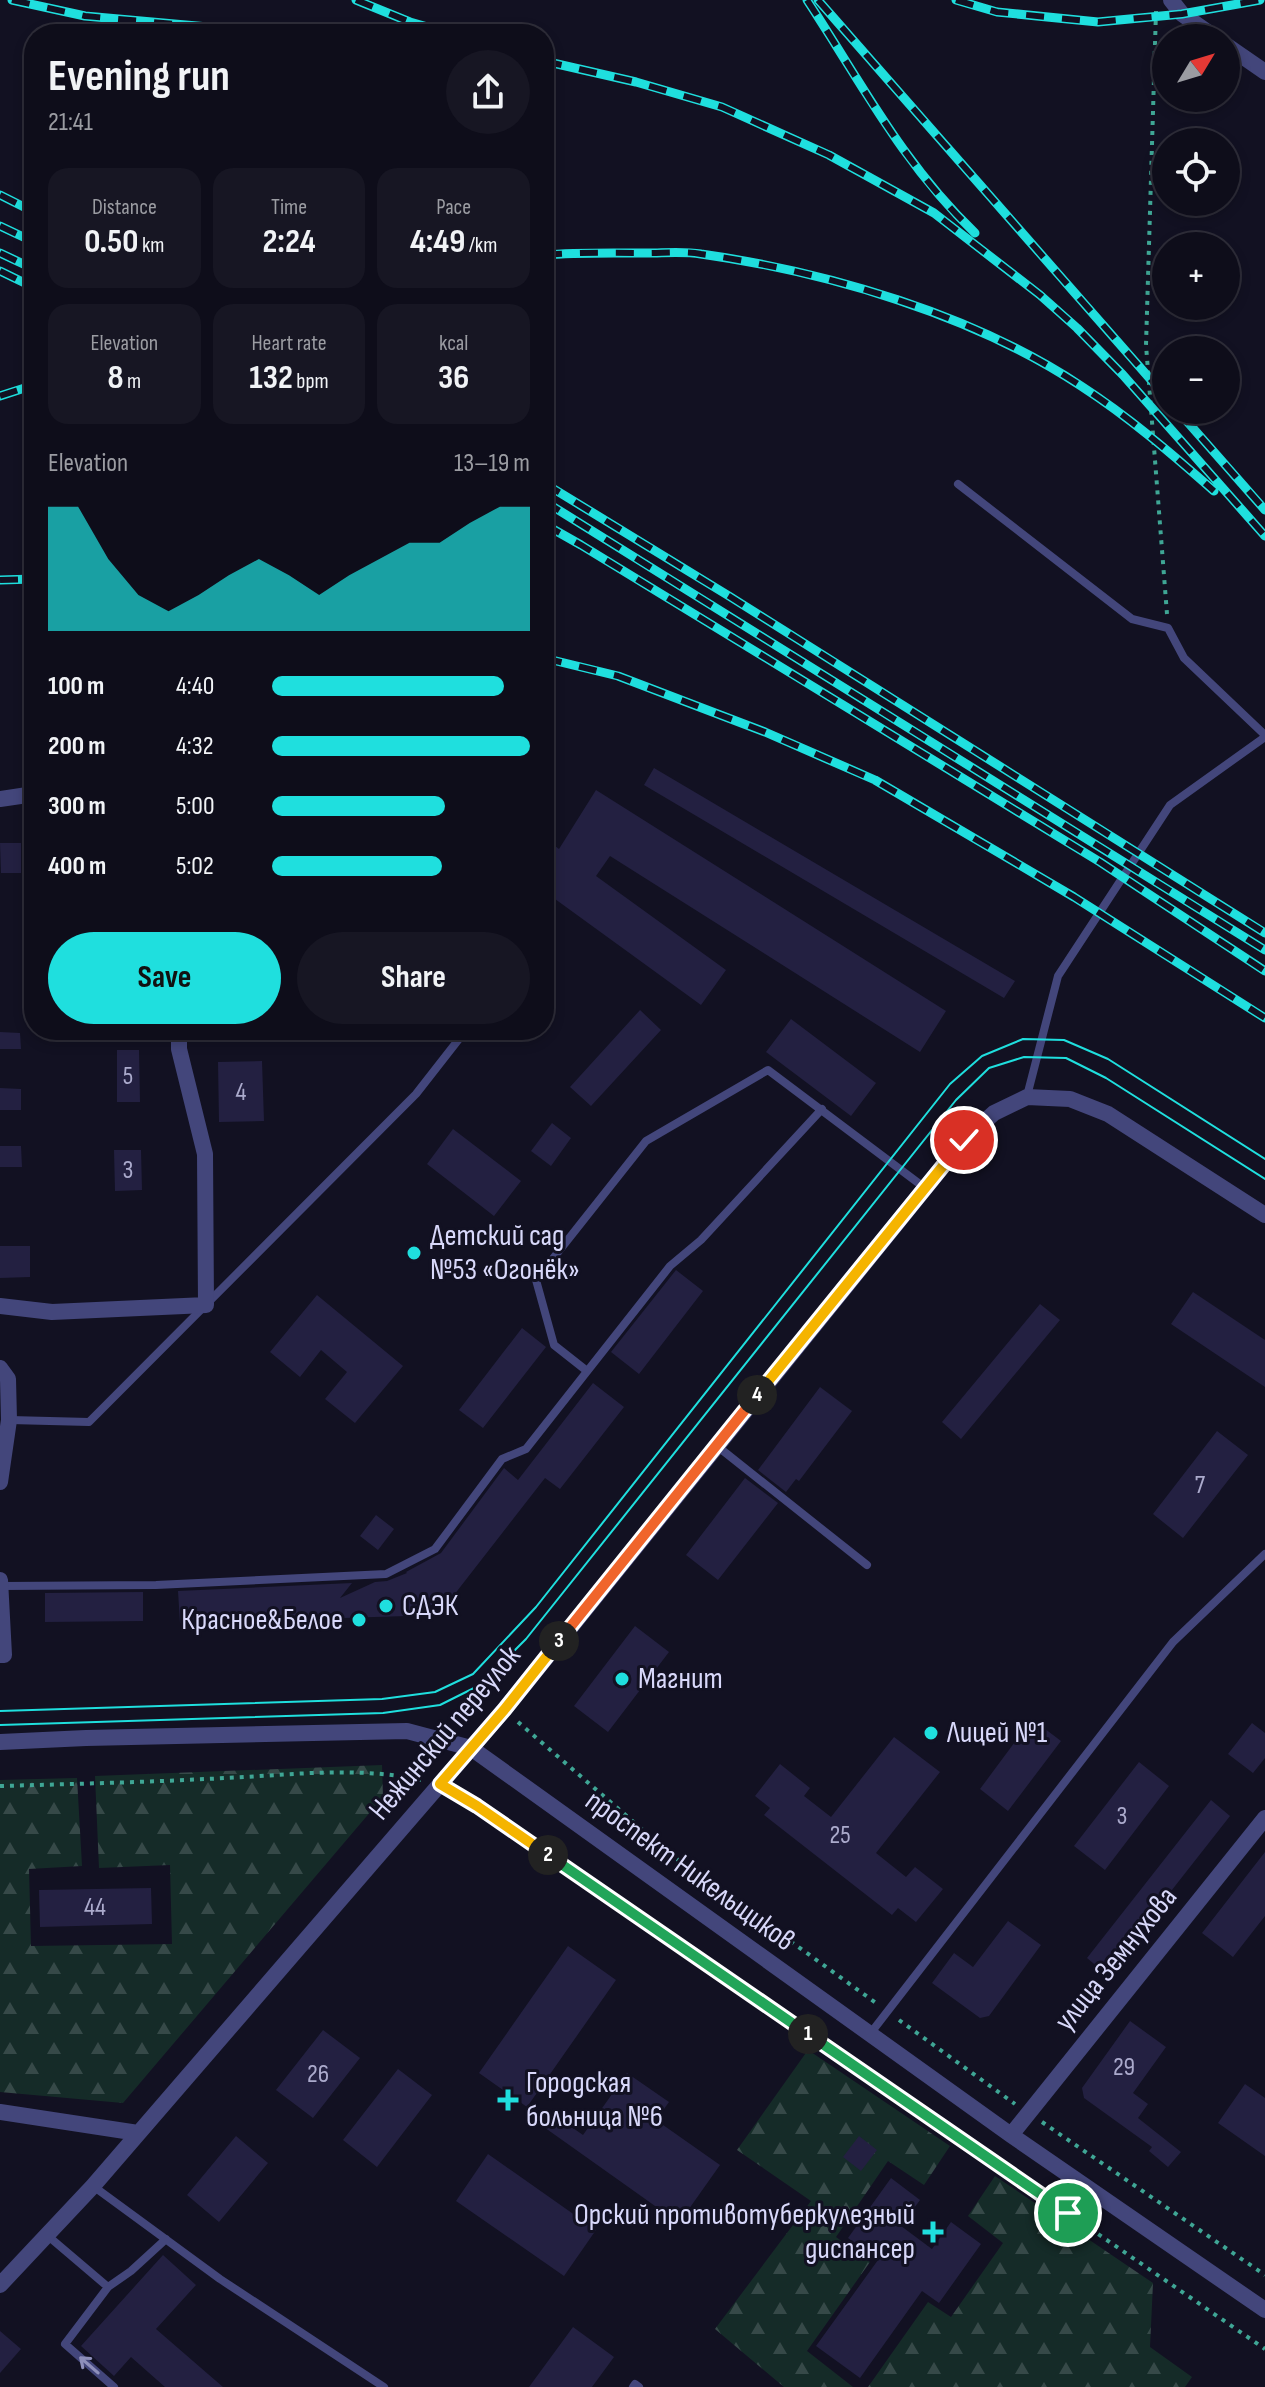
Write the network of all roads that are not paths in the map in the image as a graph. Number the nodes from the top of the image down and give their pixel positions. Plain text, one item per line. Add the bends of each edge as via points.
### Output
1 (1164, 4) edge
2 (1196, 24) edge
3 (1240, 55) edge
4 (1265, 72) edge
5 (958, 484) dead end
6 (1265, 736) edge
7 (24, 795) edge
8 (0, 799) edge
9 (179, 1040) edge
10 (458, 1040) edge
11 (1027, 1097) junction
12 (822, 1109) junction
13 (925, 1188) junction
14 (1265, 1215) edge
15 (206, 1305) junction
16 (0, 1306) edge
17 (0, 1368) edge
18 (587, 1371) junction
19 (9, 1420) junction
20 (716, 1446) junction
21 (0, 1482) edge
22 (1265, 1554) edge
23 (867, 1565) dead end
24 (1, 1583) edge
25 (2, 1655) edge
26 (0, 1742) edge
27 (471, 1748) junction
28 (1265, 1818) edge
29 (870, 2034) junction
30 (0, 2112) edge
31 (138, 2133) junction
32 (1011, 2135) junction
33 (93, 2186) junction
34 (48, 2236) junction
35 (166, 2239) junction
36 (0, 2285) edge
37 (108, 2287) junction
38 (1265, 2310) edge
39 (114, 2386) edge
40 (384, 2387) edge

1 - 2 street
3 - 4 street
5 - 6 lane via 1132,619 1168,628 1184,658
6 - 11 lane via 1170,805 1058,976
7 - 8 street
9 - 15 street via 205,1154
10 - 15 lane via 416,1094
11 - 13 street, Нежинский переулок via 994,1113
11 - 14 street, Нежинский переулок via 1070,1099 1108,1114
12 - 13 lane
12 - 18 lane via 701,1240 670,1266
12 - 18 lane via 768,1070 646,1141 536,1280 554,1345
13 - 20 street, Нежинский переулок
15 - 16 street via 52,1312
15 - 19 lane via 89,1422
17 - 19 street via 8,1379
18 - 24 lane via 526,1449 502,1459 435,1549 386,1574 156,1585
19 - 21 street
20 - 23 lane
20 - 27 street, Нежинский переулок
22 - 29 lane via 1173,1642
24 - 25 street
26 - 27 street, проспект Никельщиков via 407,1731
27 - 29 street, проспект Никельщиков
27 - 31 street, Нежинский переулок
28 - 32 street, улица Земнухова
29 - 32 street, проспект Никельщиков
30 - 31 street
31 - 33 street, Нежинский переулок
32 - 38 street, проспект Никельщиков
33 - 34 street, Нежинский переулок
33 - 35 lane
34 - 36 street, Нежинский переулок
34 - 37 lane
35 - 37 lane
35 - 40 lane
39 -> 37 lane via 65,2344

